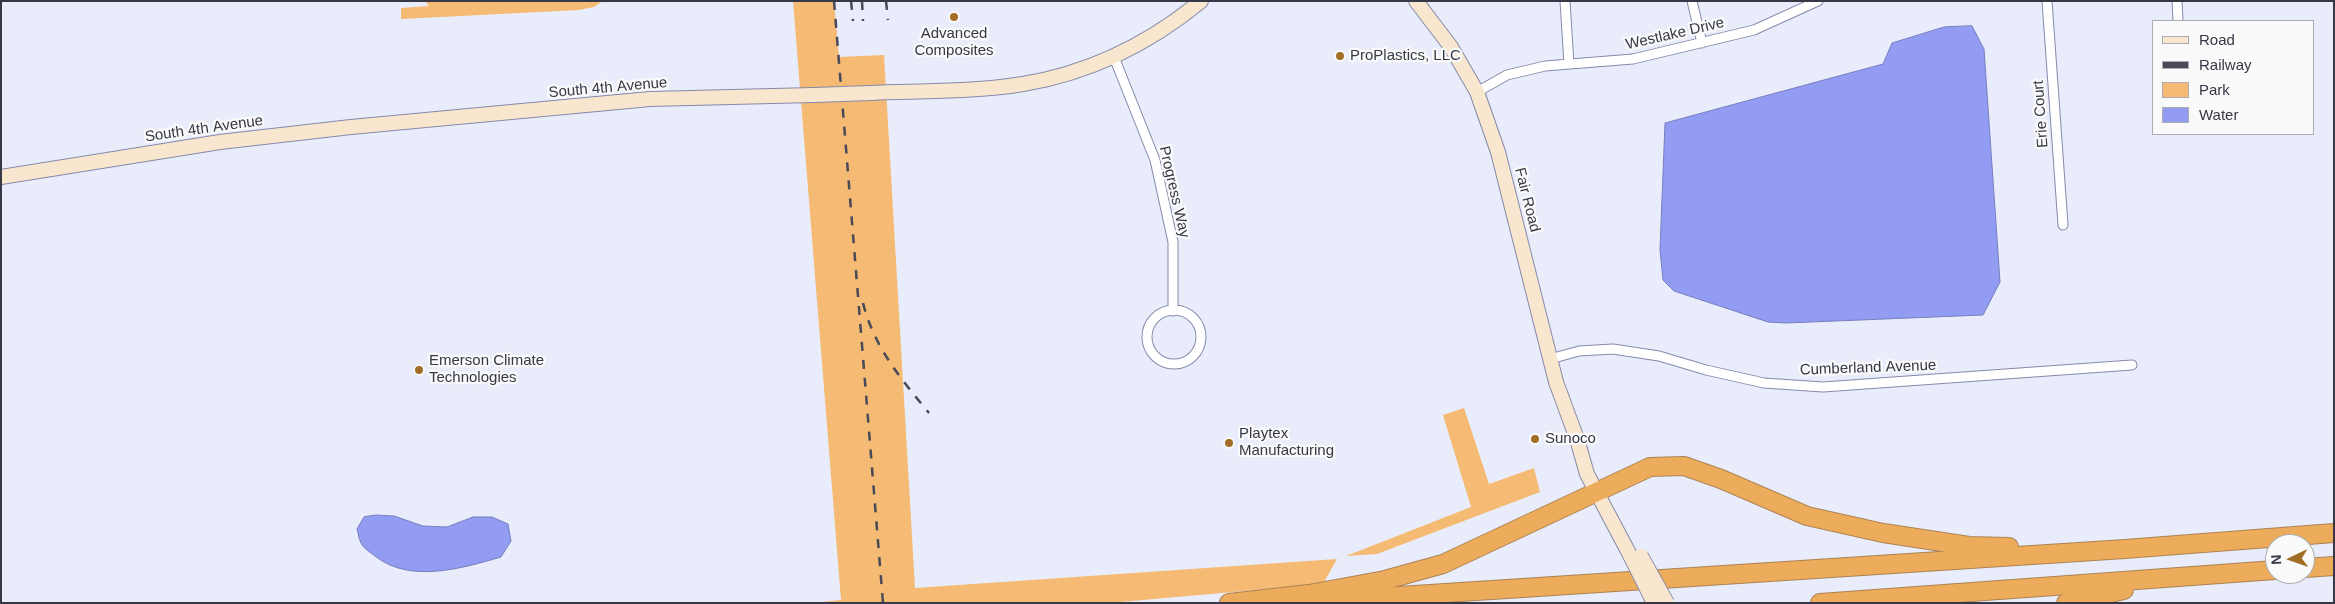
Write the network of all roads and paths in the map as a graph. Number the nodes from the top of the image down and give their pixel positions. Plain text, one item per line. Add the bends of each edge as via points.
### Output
1 (1201, 1) edge
2 (1416, 1) edge
3 (1565, 1) edge
4 (1692, 1) edge
5 (1818, 1) edge
6 (2047, 1) edge
7 (2177, 1) edge
8 (2178, 20) edge
9 (1702, 43) junction
10 (1114, 57) junction
11 (1568, 64) junction
12 (1476, 92) junction
13 (1, 177) edge
14 (2063, 225) dead end
15 (1173, 311) junction
16 (1550, 359) junction
17 (2132, 365) dead end
18 (1601, 491) junction
19 (2334, 532) edge
20 (2125, 549) junction
21 (1636, 557) junction
22 (2334, 566) edge
23 (2315, 567) edge
24 (2265, 571) edge
25 (2180, 577) junction
26 (1229, 603) edge
27 (1291, 603) edge
28 (1654, 603) edge
29 (1667, 603) edge
30 (1820, 603) edge
31 (2066, 603) edge

1 - 10 street, South 4th Avenue via 1136,46
2 - 12 street, Fair Road via 1451,47
3 - 11 street
4 - 9 street
5 - 9 street, Westlake Drive via 1754,30
6 - 14 street, Erie Court
7 - 8 street
9 - 11 street, Westlake Drive via 1633,59
10 - 13 street, South 4th Avenue, bridge via 1024,84 871,94 650,99 220,142
10 - 15 street, Progress Way via 1155,160 1173,242
11 - 12 street, Westlake Drive via 1507,75
12 - 16 street, Fair Road via 1498,152
15 - 15 street via 1165,312 1152,324 1148,341 1157,358 1167,363 1184,363 1197,352 1201,334 1192,317
16 - 17 street, Cumberland Avenue via 1579,350 1613,349 1659,356 1764,383 1823,387
16 - 18 street, Fair Road via 1571,422
18 - 20 highway via 1650,467 1684,466 1807,516 1883,532 1969,546
18 - 21 street, Fair Road
18 - 26 highway via 1443,564 1385,580 1309,594
19 - 20 highway
20 - 27 highway
21 - 28 street, Fair Road, bridge
21 - 29 street, Fair Road, bridge
22 - 23 highway
24 - 25 highway
25 - 30 highway
25 - 31 highway

